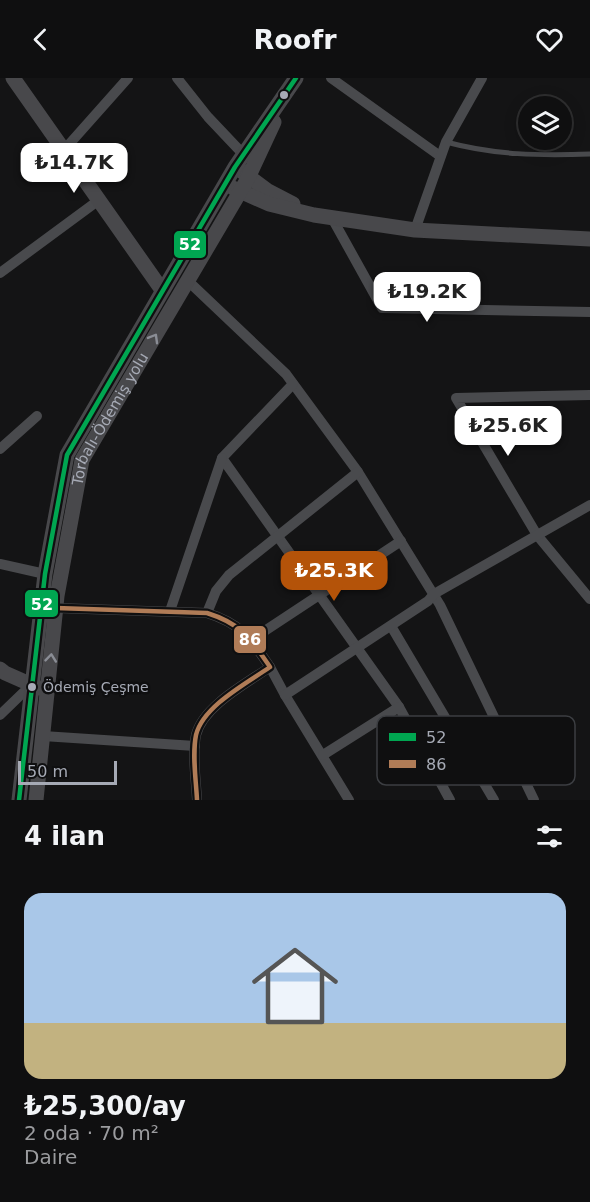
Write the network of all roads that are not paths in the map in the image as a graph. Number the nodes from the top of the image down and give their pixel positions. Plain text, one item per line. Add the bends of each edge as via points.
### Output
1 (13, 78) edge
2 (177, 78) edge
3 (296, 78) edge
4 (332, 78) edge
5 (482, 78) edge
6 (120, 81) edge
7 (446, 142) junction
8 (64, 150) junction
9 (590, 154) edge
10 (440, 156) junction
11 (239, 160) junction
12 (248, 176) junction
13 (225, 183) junction
14 (239, 192) junction
15 (99, 200) junction
16 (314, 216) junction
17 (332, 218) junction
18 (415, 230) junction
19 (590, 239) edge
20 (0, 273) edge
21 (187, 280) junction
22 (162, 290) junction
23 (590, 312) edge
24 (293, 384) junction
25 (590, 394) edge
26 (37, 416) dead end
27 (0, 449) edge
28 (222, 458) junction
29 (358, 472) junction
30 (590, 506) edge
31 (537, 535) junction
32 (277, 536) junction
33 (401, 541) junction
34 (0, 564) edge
35 (45, 574) junction
36 (434, 594) junction
37 (319, 595) junction
38 (590, 599) edge
39 (56, 608) junction
40 (170, 611) junction
41 (207, 613) junction
42 (391, 626) junction
43 (251, 640) junction
44 (357, 649) junction
45 (270, 667) junction
46 (0, 669) edge
47 (31, 685) junction
48 (47, 691) junction
49 (285, 695) junction
50 (399, 707) junction
51 (0, 715) edge
52 (385, 716) edge
53 (404, 716) edge
54 (444, 716) edge
55 (493, 716) edge
56 (377, 721) edge
57 (43, 736) junction
58 (195, 746) junction
59 (323, 755) junction
60 (442, 785) edge
61 (485, 785) edge
62 (527, 785) edge
63 (19, 800) edge
64 (36, 800) edge
65 (197, 800) edge
66 (349, 800) edge
67 (450, 800) edge
68 (494, 800) edge
69 (534, 800) edge

1 - 8 main road
2 - 11 street
3 - 11 main road, Torbalı-Ödemiş yolu
3 - 12 main road, Torbalı-Ödemiş yolu
4 - 10 street
5 - 7 street
6 - 8 street
7 - 9 lane via 521,155
7 - 10 street
8 - 15 main road
10 - 18 street
11 - 12 main road
11 - 13 main road, Torbalı-Ödemiş yolu
12 - 14 main road, Torbalı-Ödemiş yolu
12 - 16 main road
13 - 14 main road
13 - 22 main road, Torbalı-Ödemiş yolu
14 - 16 main road
14 - 21 main road, Torbalı-Ödemiş yolu
15 - 20 street
15 - 22 main road
16 - 17 main road
17 - 18 main road
17 - 23 street via 382,308
18 - 19 main road
21 - 24 street
39 -> 21 main road, Torbalı-Ödemiş yolu via 82,460
22 - 35 main road, Torbalı-Ödemiş yolu via 66,454
24 - 28 street
24 - 29 street
25 - 31 street via 456,398
26 - 27 street
28 - 32 street
28 - 40 street
29 - 32 street
29 - 33 street
30 - 31 street
31 - 36 street
31 - 38 street
32 - 37 street
32 - 41 street via 222,582
33 - 36 street
33 - 37 street
34 - 35 street
35 - 47 main road, Torbalı-Ödemiş yolu
36 - 42 street
36 - 55 street
37 - 43 street
37 - 44 street
39 - 40 street
48 -> 39 main road, Torbalı-Ödemiş yolu
40 - 41 street
41 - 43 street via 240,628
42 - 44 street
42 - 54 street
43 - 45 street
44 - 49 street
44 - 50 street
45 - 49 street
45 - 58 street via 206,715
46 - 47 main road
47 - 48 main road
47 - 51 street
47 - 63 main road, Torbalı-Ödemiş yolu
48 - 57 main road, Torbalı-Ödemiş yolu
49 - 59 street
50 - 52 street
50 - 53 street
56 - 59 street
57 - 58 street
57 - 64 main road, Torbalı-Ödemiş yolu
58 - 65 street
59 - 66 street
60 - 67 street
61 - 68 street
62 - 69 street

